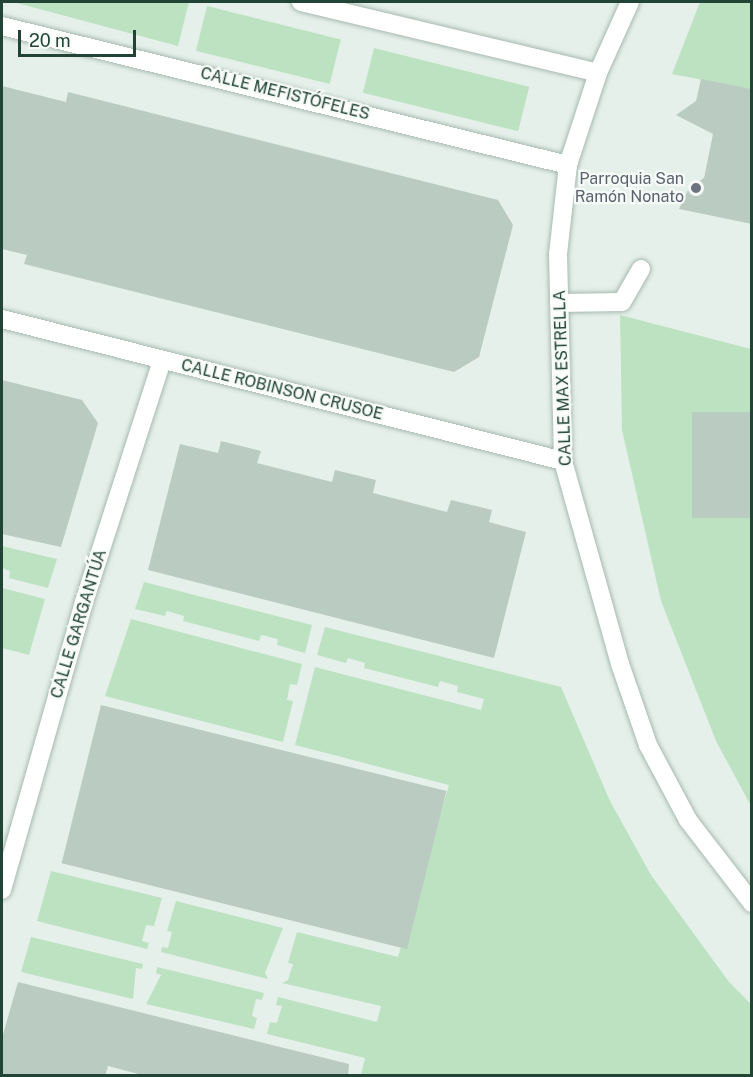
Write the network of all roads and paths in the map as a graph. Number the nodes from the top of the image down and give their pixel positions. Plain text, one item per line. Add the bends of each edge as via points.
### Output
1 (301, 2) edge
2 (630, 2) edge
3 (2, 26) edge
4 (598, 73) junction
5 (568, 165) junction
6 (641, 269) dead end
7 (559, 303) junction
8 (2, 319) edge
9 (162, 360) junction
10 (563, 461) junction
11 (2, 890) edge
12 (752, 903) edge

1 - 4 street
2 - 4 street, CALLE MAX ESTRELLA
3 - 5 street, CALLE MEFISTÓFELES
4 - 5 street, CALLE MAX ESTRELLA
5 - 7 street, CALLE MAX ESTRELLA via 558,254
6 - 7 street via 622,302
7 - 10 street, CALLE MAX ESTRELLA
8 - 9 street, CALLE ROBINSON CRUSOE
9 - 10 street, CALLE ROBINSON CRUSOE
9 - 11 street, CALLE GARGANTÚA via 84,602
10 - 12 street, CALLE MAX ESTRELLA via 620,664 648,745 688,820

